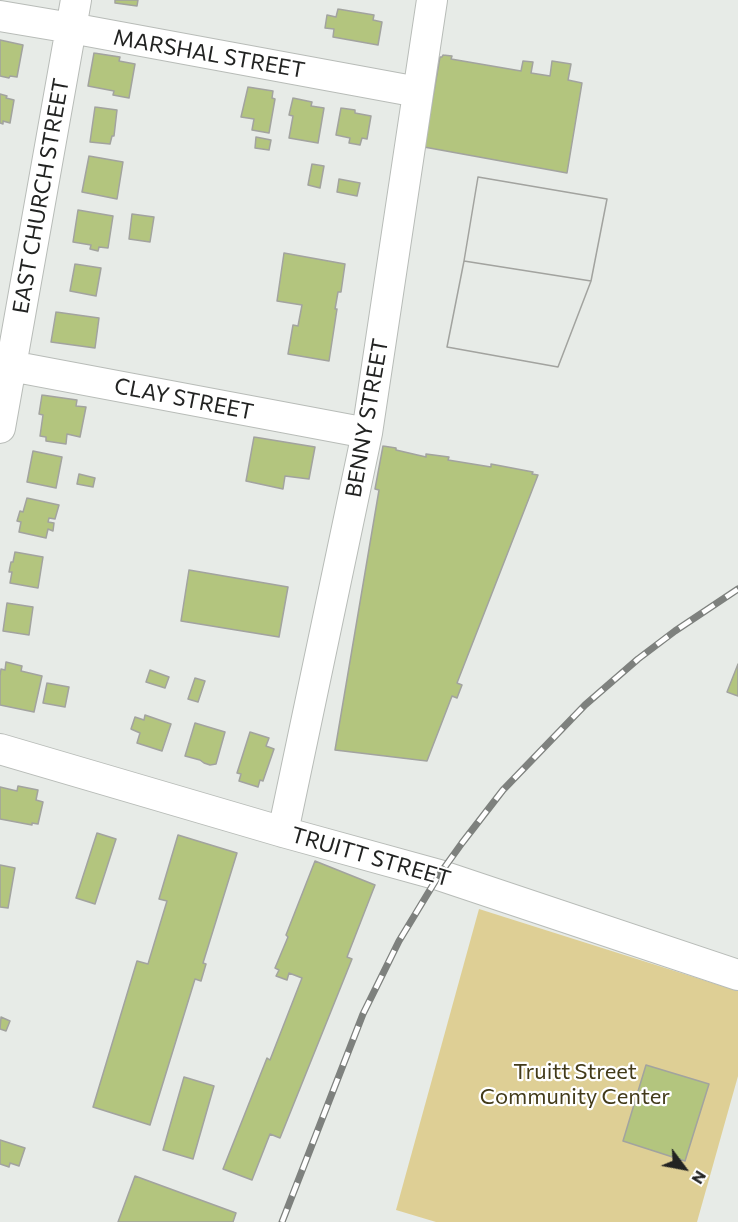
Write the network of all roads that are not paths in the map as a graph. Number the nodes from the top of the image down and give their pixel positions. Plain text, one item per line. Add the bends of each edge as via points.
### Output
1 (432, 0) edge
2 (73, 14) edge
3 (0, 16) edge
4 (418, 92) junction
5 (5, 365) edge
6 (0, 428) edge
7 (367, 433) junction
8 (0, 749) edge
9 (283, 832) junction
10 (738, 975) edge

1 - 4 street, BENNY STREET
2 - 3 street, MARSHAL STREET
2 - 4 street, MARSHAL STREET
2 - 5 street, EAST CHURCH STREET
4 - 7 street, BENNY STREET
5 - 6 street, EAST CHURCH STREET
5 - 7 street, CLAY STREET
7 - 9 street, BENNY STREET
8 - 9 street, TRUITT STREET
9 - 10 street, TRUITT STREET via 439,875

